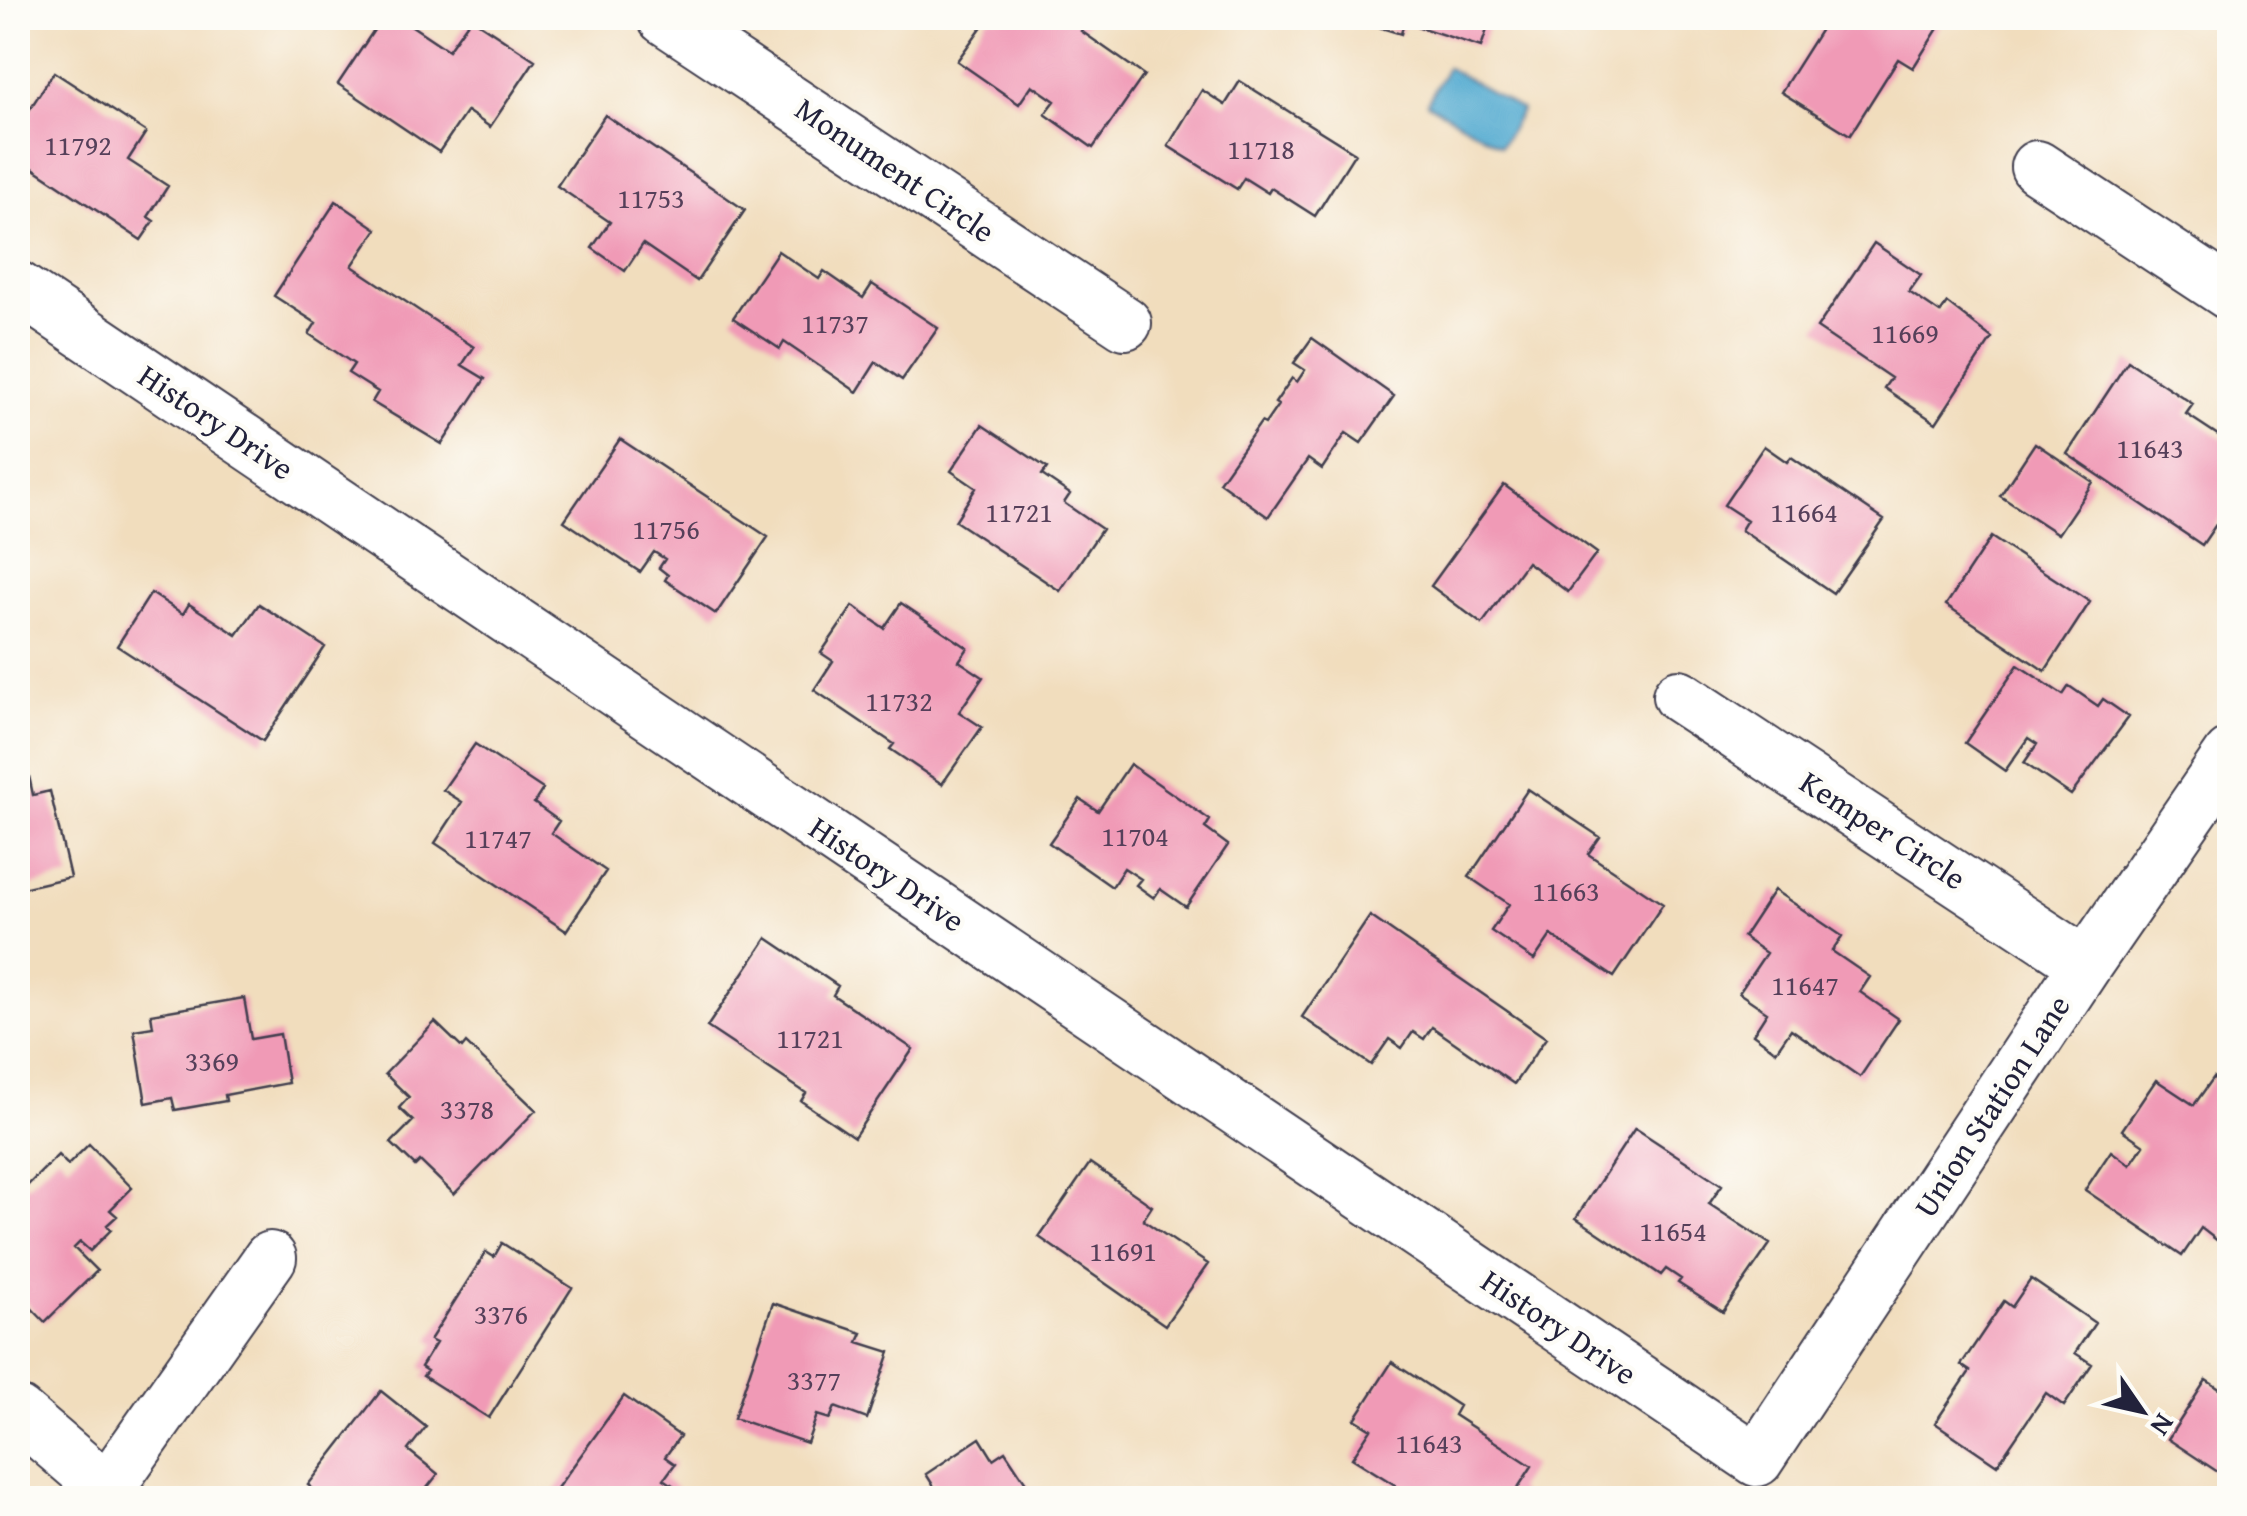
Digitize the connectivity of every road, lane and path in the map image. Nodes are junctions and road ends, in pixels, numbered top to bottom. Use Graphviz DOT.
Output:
graph roads {
  1 [pos="664,18"];
  2 [pos="2037,167"];
  3 [pos="18,288"];
  4 [pos="2230,294"];
  5 [pos="1125,323"];
  6 [pos="1680,696"];
  7 [pos="2230,754"];
  8 [pos="2086,964"];
  9 [pos="270,1258"];
  10 [pos="18,1413"];
  11 [pos="1758,1460"];
  12 [pos="112,1494"];
  1 -- 5 [label="street, Monument Circle"];
  2 -- 4 [label="street"];
  3 -- 11 [label="street, History Drive"];
  6 -- 8 [label="street, Kemper Circle"];
  7 -- 8 [label="street, Union Station Lane"];
  8 -- 11 [label="street, Union Station Lane"];
  9 -- 12 [label="street"];
  10 -- 12 [label="street"];
}
